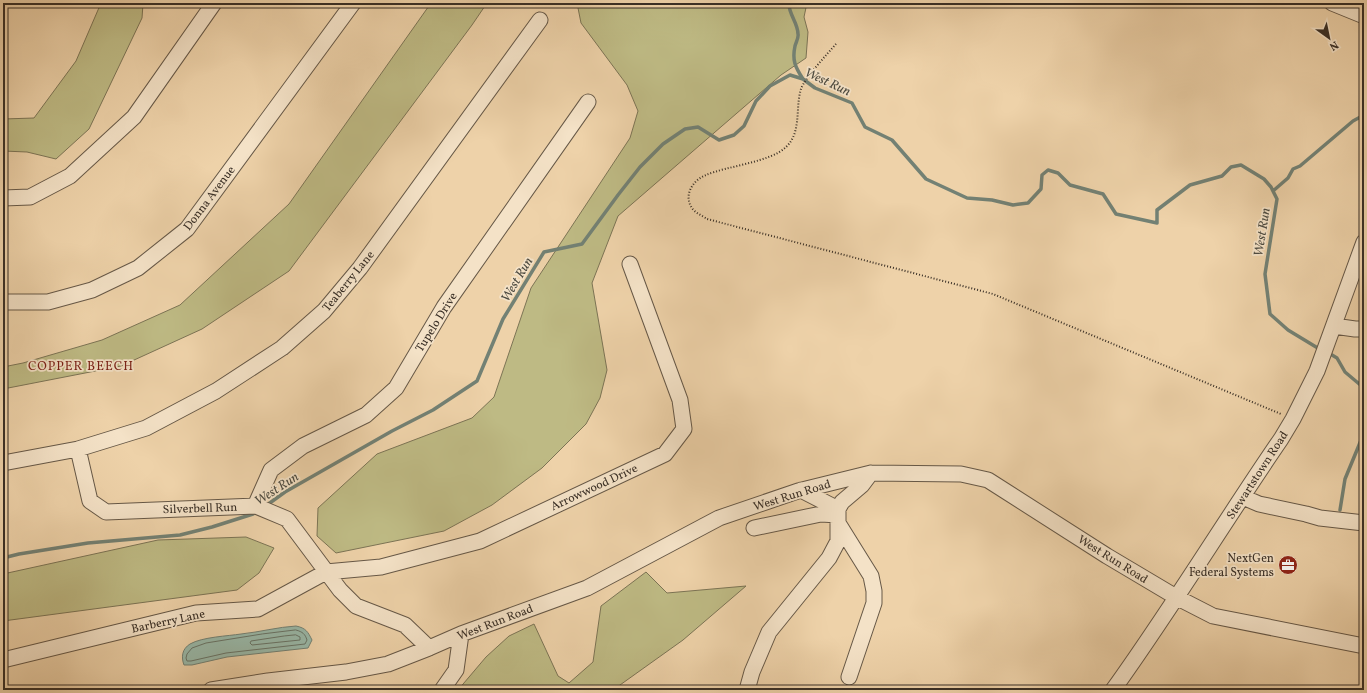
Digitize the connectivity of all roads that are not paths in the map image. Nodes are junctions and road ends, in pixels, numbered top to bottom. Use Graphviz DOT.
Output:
graph roads {
  1 [pos="214,3"];
  2 [pos="353,3"];
  3 [pos="1332,3"];
  4 [pos="1364,16"];
  5 [pos="540,20"];
  6 [pos="588,102"];
  7 [pos="3,198"];
  8 [pos="1364,242"];
  9 [pos="630,264"];
  10 [pos="3,302"];
  11 [pos="1364,329"];
  12 [pos="1332,330"];
  13 [pos="78,449"];
  14 [pos="3,463"];
  15 [pos="871,473"];
  16 [pos="801,490"];
  17 [pos="1243,497"];
  18 [pos="256,506"];
  19 [pos="838,516"];
  20 [pos="1364,523"];
  21 [pos="754,528"];
  22 [pos="326,572"];
  23 [pos="1176,597"];
  24 [pos="461,634"];
  25 [pos="1364,646"];
  26 [pos="429,648"];
  27 [pos="3,660"];
  28 [pos="850,677"];
  29 [pos="212,690"];
  30 [pos="442,690"];
  31 [pos="747,690"];
  32 [pos="1113,690"];
  1 -- 7 [label="street"];
  2 -- 10 [label="street, Donna Avenue"];
  3 -- 4 [label="street"];
  5 -- 13 [label="street, Teaberry Lane"];
  6 -- 18 [label="street, Tupelo Drive"];
  8 -- 12 [label="street, Stewartstown Road"];
  9 -- 22 [label="street, Arrowwood Drive"];
  11 -- 12 [label="street"];
  12 -- 17 [label="street, Stewartstown Road"];
  13 -- 14 [label="street, Teaberry Lane"];
  13 -- 18 [label="street, Silverbell Run"];
  15 -- 16 [label="street, West Run Road"];
  15 -- 19 [label="street"];
  15 -- 23 [label="street, West Run Road"];
  16 -- 19 [label="street"];
  16 -- 24 [label="street, West Run Road"];
  17 -- 20 [label="street"];
  17 -- 23 [label="street, Stewartstown Road"];
  18 -- 22 [label="street, Silverbell Run"];
  19 -- 21 [label="street"];
  19 -- 28 [label="street"];
  19 -- 31 [label="street"];
  22 -- 26 [label="street, Silverbell Run"];
  22 -- 27 [label="street, Barberry Lane"];
  23 -- 25 [label="street, West Run Road"];
  23 -- 32 [label="street, Stewartstown Road"];
  24 -- 26 [label="street, West Run Road"];
  24 -- 30 [label="street"];
  26 -- 29 [label="street, West Run Road"];
}
